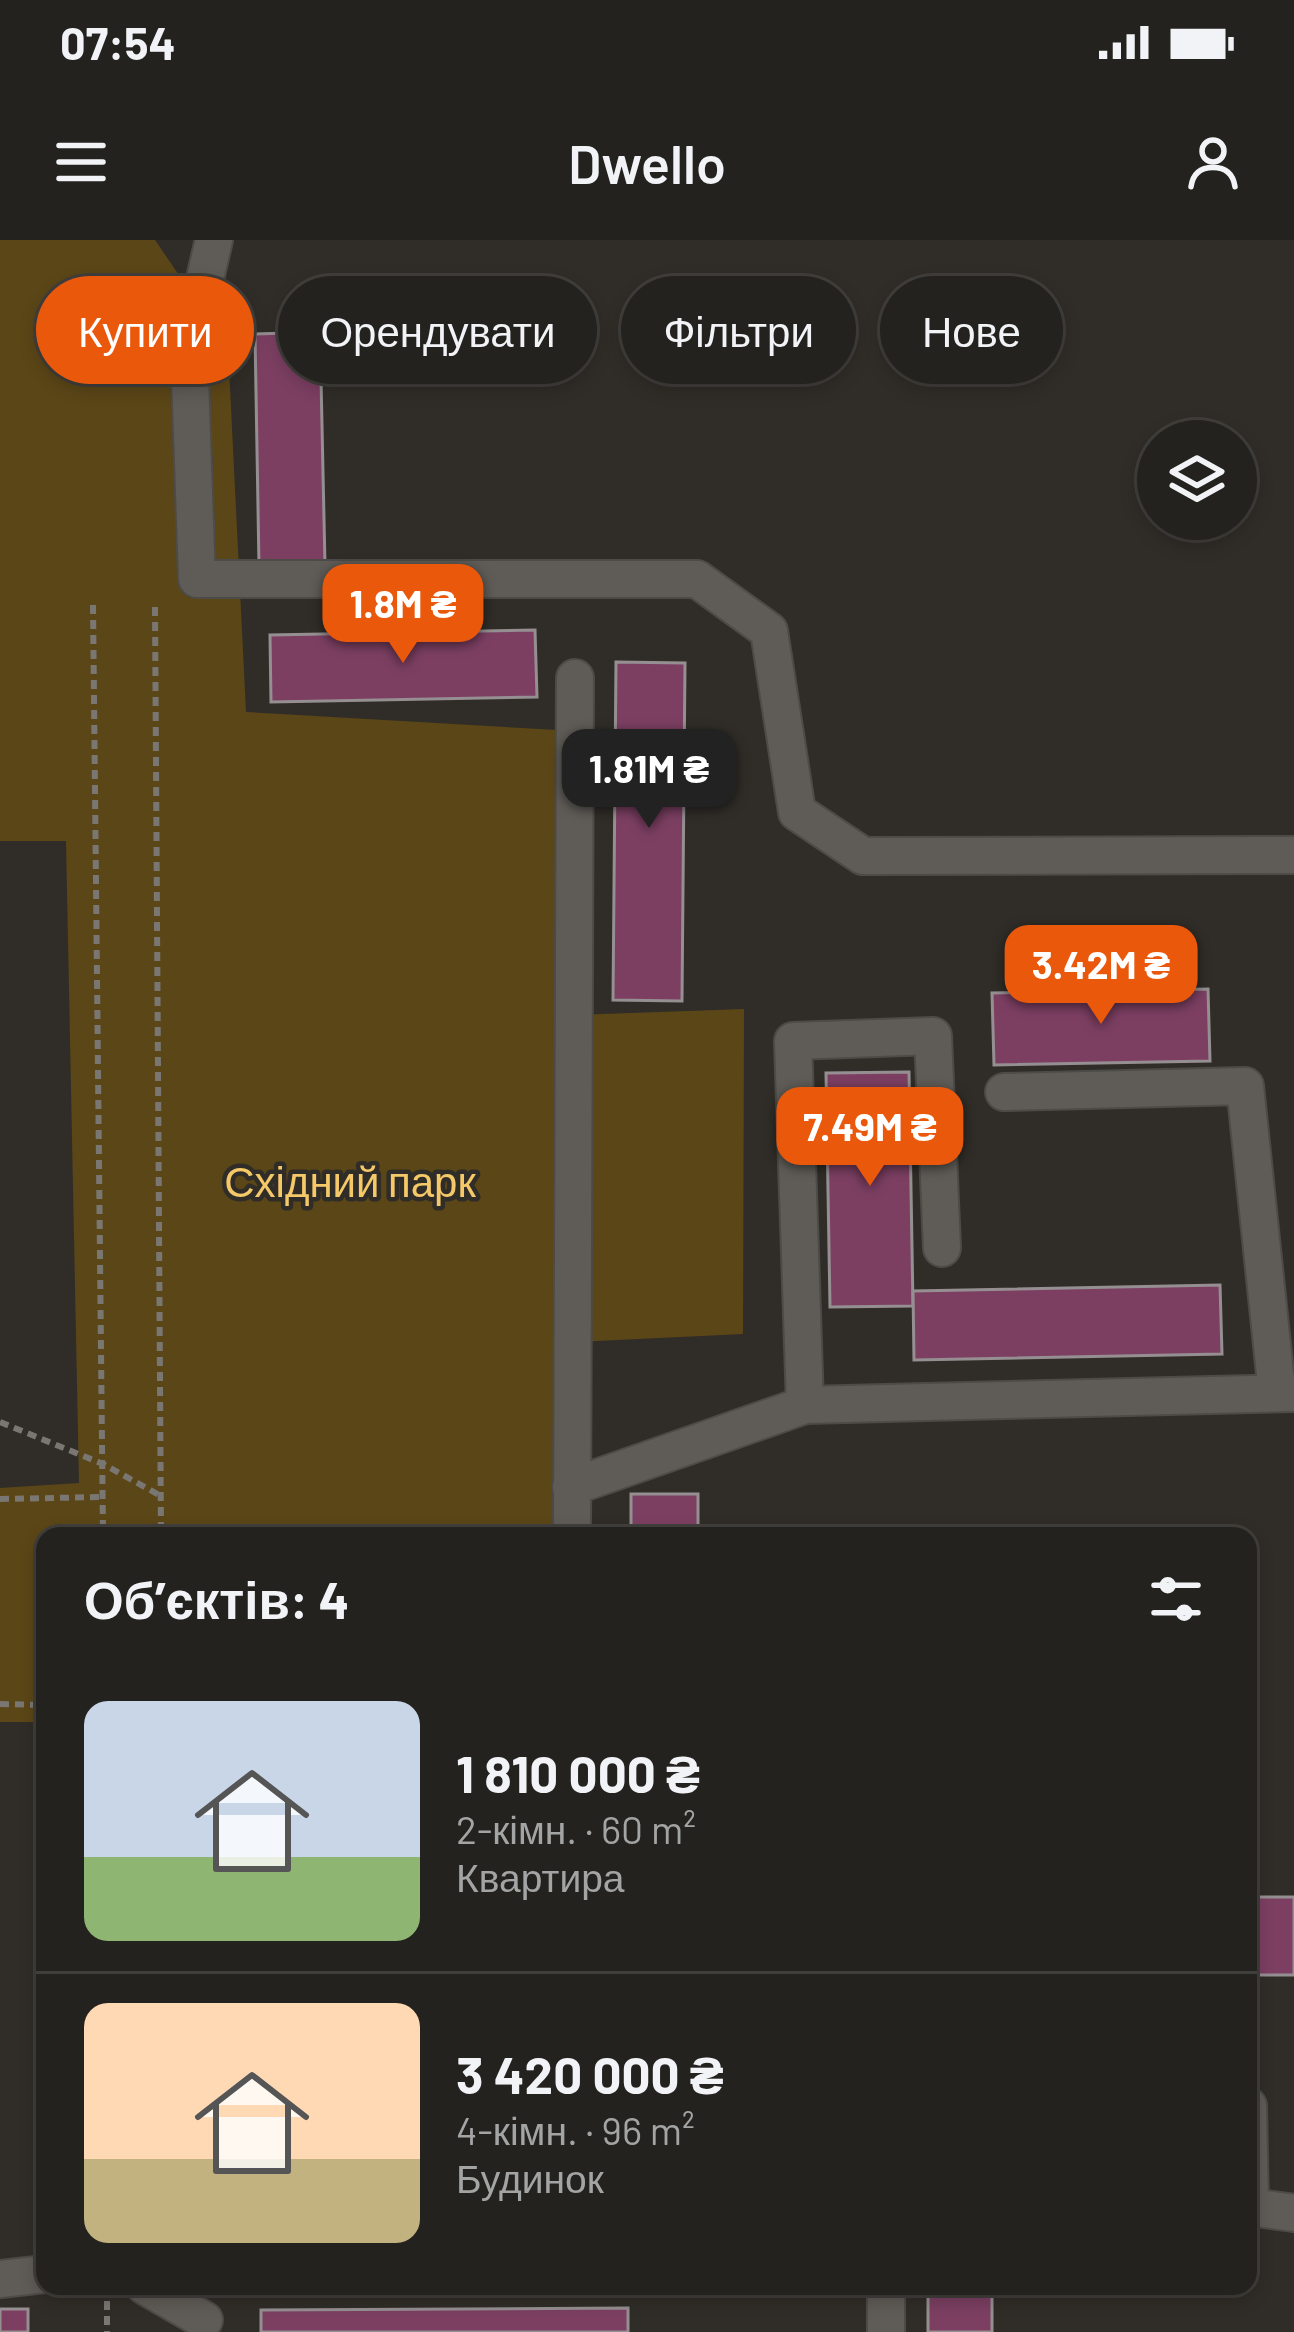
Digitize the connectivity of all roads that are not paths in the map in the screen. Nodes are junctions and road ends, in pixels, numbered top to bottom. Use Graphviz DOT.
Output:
graph roads {
  1 [pos="214,240"];
  2 [pos="575,678"];
  3 [pos="1294,855"];
  4 [pos="1004,1092"];
  5 [pos="942,1248"];
  6 [pos="1286,1393"];
  7 [pos="806,1406"];
  8 [pos="571,1487"];
  9 [pos="572,1527"];
  10 [pos="1257,2208"];
  11 [pos="1294,2212"];
  12 [pos="36,2275"];
  13 [pos="0,2279"];
  14 [pos="165,2295"];
  15 [pos="886,2295"];
  16 [pos="204,2312"];
  17 [pos="886,2332"];
  1 -- 3 [label="lane"];
  2 -- 8 [label="lane"];
  4 -- 6 [label="lane"];
  5 -- 7 [label="lane"];
  6 -- 7 [label="lane"];
  7 -- 8 [label="lane"];
  8 -- 9 [label="lane"];
  10 -- 11 [label="lane"];
  12 -- 13 [label="lane"];
  14 -- 16 [label="lane"];
  15 -- 17 [label="lane"];
}
